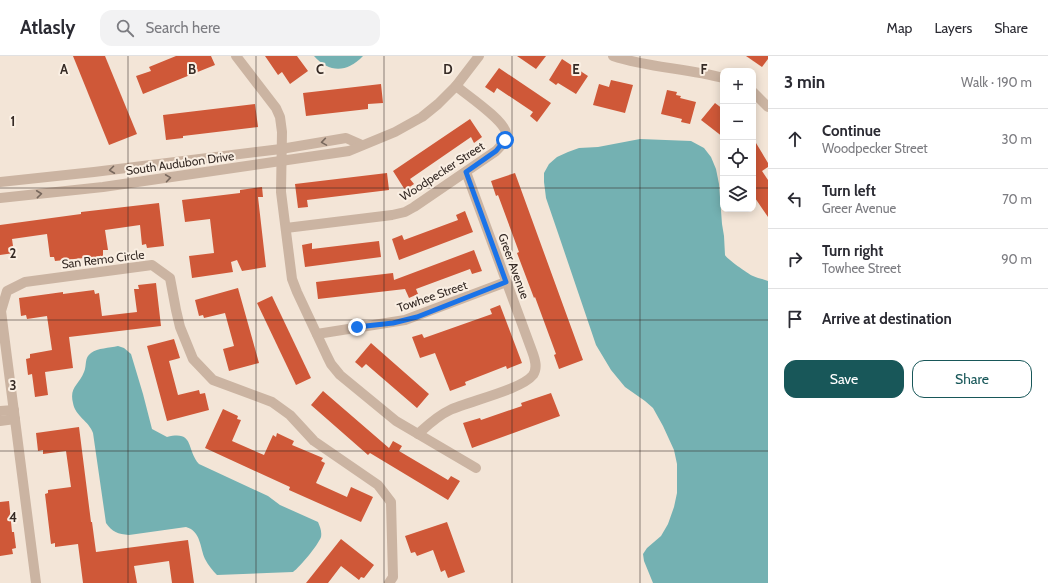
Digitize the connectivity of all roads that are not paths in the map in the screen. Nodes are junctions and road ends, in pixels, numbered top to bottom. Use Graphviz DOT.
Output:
graph roads {
  1 [pos="236,56"];
  2 [pos="479,56"];
  3 [pos="618,57"];
  4 [pos="720,77"];
  5 [pos="456,86"];
  6 [pos="756,95"];
  7 [pos="768,107"];
  8 [pos="362,145"];
  9 [pos="281,149"];
  10 [pos="281,162"];
  11 [pos="466,172"];
  12 [pos="0,182"];
  13 [pos="0,198"];
  14 [pos="286,228"];
  15 [pos="506,282"];
  16 [pos="317,334"];
  17 [pos="0,411"];
  18 [pos="15,414"];
  19 [pos="0,421"];
  20 [pos="418,434"];
  21 [pos="476,468"];
  22 [pos="36,583"];
  23 [pos="389,583"];
  1 -- 9 [label="street"];
  2 -- 5 [label="street, South Audubon Drive"];
  3 -- 4 [label="street"];
  5 -- 8 [label="street, South Audubon Drive"];
  5 -- 11 [label="street, Woodpecker Street"];
  6 -- 7 [label="street"];
  8 -- 9 [label="street, South Audubon Drive, one-way"];
  8 -- 10 [label="street, South Audubon Drive"];
  9 -- 10 [label="street"];
  9 -- 12 [label="street, South Audubon Drive, one-way"];
  13 -- 10 [label="street, South Audubon Drive, one-way"];
  10 -- 14 [label="street"];
  11 -- 14 [label="street, Woodpecker Street"];
  11 -- 15 [label="street, Greer Avenue"];
  14 -- 16 [label="street"];
  15 -- 16 [label="street, Towhee Street"];
  15 -- 20 [label="street, Greer Avenue"];
  16 -- 20 [label="street"];
  17 -- 18 [label="street"];
  18 -- 19 [label="street"];
  18 -- 22 [label="street, San Remo Circle"];
  18 -- 23 [label="street, San Remo Circle"];
  20 -- 21 [label="street"];
}
